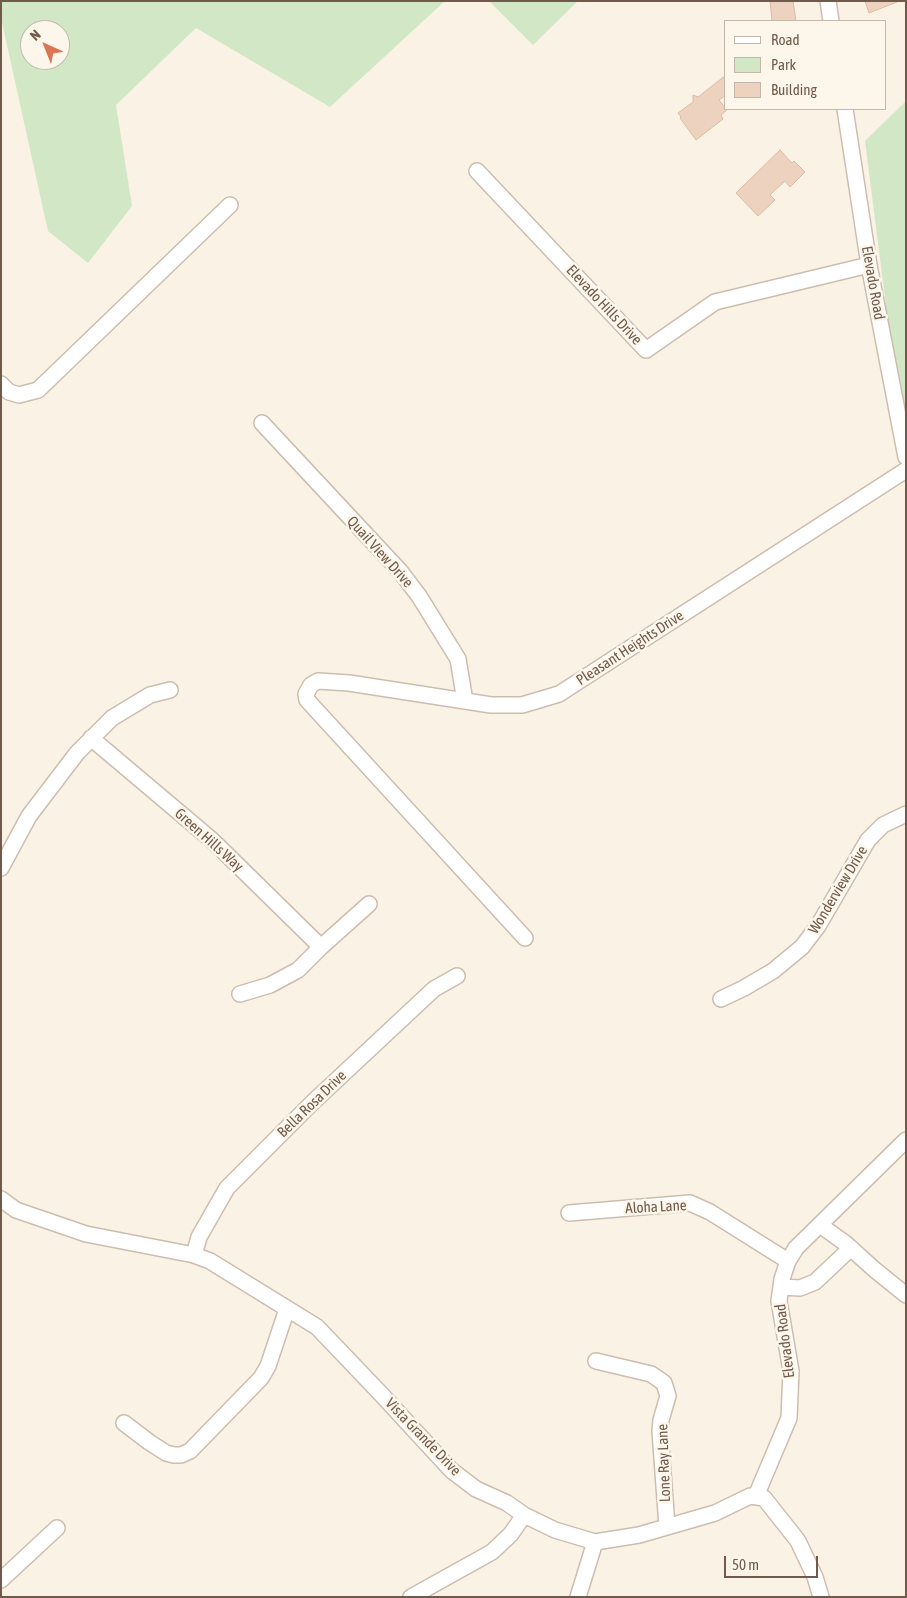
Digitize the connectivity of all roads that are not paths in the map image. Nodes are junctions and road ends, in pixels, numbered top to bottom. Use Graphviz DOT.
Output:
graph roads {
  1 [pos="828,1"];
  2 [pos="831,20"];
  3 [pos="844,110"];
  4 [pos="477,171"];
  5 [pos="230,204"];
  6 [pos="869,265"];
  7 [pos="1,384"];
  8 [pos="262,423"];
  9 [pos="906,457"];
  10 [pos="906,470"];
  11 [pos="170,690"];
  12 [pos="465,701"];
  13 [pos="92,738"];
  14 [pos="906,814"];
  15 [pos="1,868"];
  16 [pos="369,904"];
  17 [pos="525,938"];
  18 [pos="321,947"];
  19 [pos="456,976"];
  20 [pos="240,994"];
  21 [pos="721,999"];
  22 [pos="906,1140"];
  23 [pos="1,1199"];
  24 [pos="569,1213"];
  25 [pos="820,1224"];
  26 [pos="851,1248"];
  27 [pos="194,1255"];
  28 [pos="788,1261"];
  29 [pos="780,1287"];
  30 [pos="906,1295"];
  31 [pos="287,1309"];
  32 [pos="596,1361"];
  33 [pos="124,1423"];
  34 [pos="756,1496"];
  35 [pos="524,1515"];
  36 [pos="667,1527"];
  37 [pos="57,1528"];
  38 [pos="595,1542"];
  39 [pos="1,1580"];
  40 [pos="411,1597"];
  41 [pos="578,1597"];
  42 [pos="821,1597"];
  1 -- 2 [label="street"];
  3 -- 6 [label="street, Elevado Road"];
  4 -- 6 [label="street, Elevado Hills Drive"];
  5 -- 7 [label="street"];
  6 -- 9 [label="street, Elevado Road"];
  8 -- 12 [label="street, Quail View Drive"];
  10 -- 12 [label="street, Pleasant Heights Drive"];
  11 -- 13 [label="street"];
  12 -- 17 [label="street, Pleasant Heights Drive"];
  13 -- 15 [label="street"];
  13 -- 18 [label="street, Green Hills Way"];
  14 -- 21 [label="street, Wonderview Drive"];
  16 -- 18 [label="street"];
  18 -- 20 [label="street"];
  19 -- 27 [label="street, Bella Rosa Drive"];
  22 -- 25 [label="street, Elevado Road"];
  23 -- 27 [label="street, Vista Grande Drive"];
  24 -- 28 [label="street, Aloha Lane"];
  25 -- 26 [label="street"];
  25 -- 28 [label="street, Elevado Road"];
  26 -- 29 [label="street"];
  26 -- 30 [label="street"];
  27 -- 31 [label="street, Vista Grande Drive"];
  28 -- 29 [label="street, Elevado Road"];
  29 -- 34 [label="street, Elevado Road"];
  31 -- 33 [label="street"];
  31 -- 35 [label="street, Vista Grande Drive"];
  32 -- 36 [label="street, Lone Ray Lane"];
  34 -- 36 [label="street, Vista Grande Drive"];
  34 -- 42 [label="street"];
  35 -- 38 [label="street, Vista Grande Drive"];
  35 -- 40 [label="street"];
  36 -- 38 [label="street, Vista Grande Drive"];
  37 -- 39 [label="street"];
  38 -- 41 [label="street"];
}
